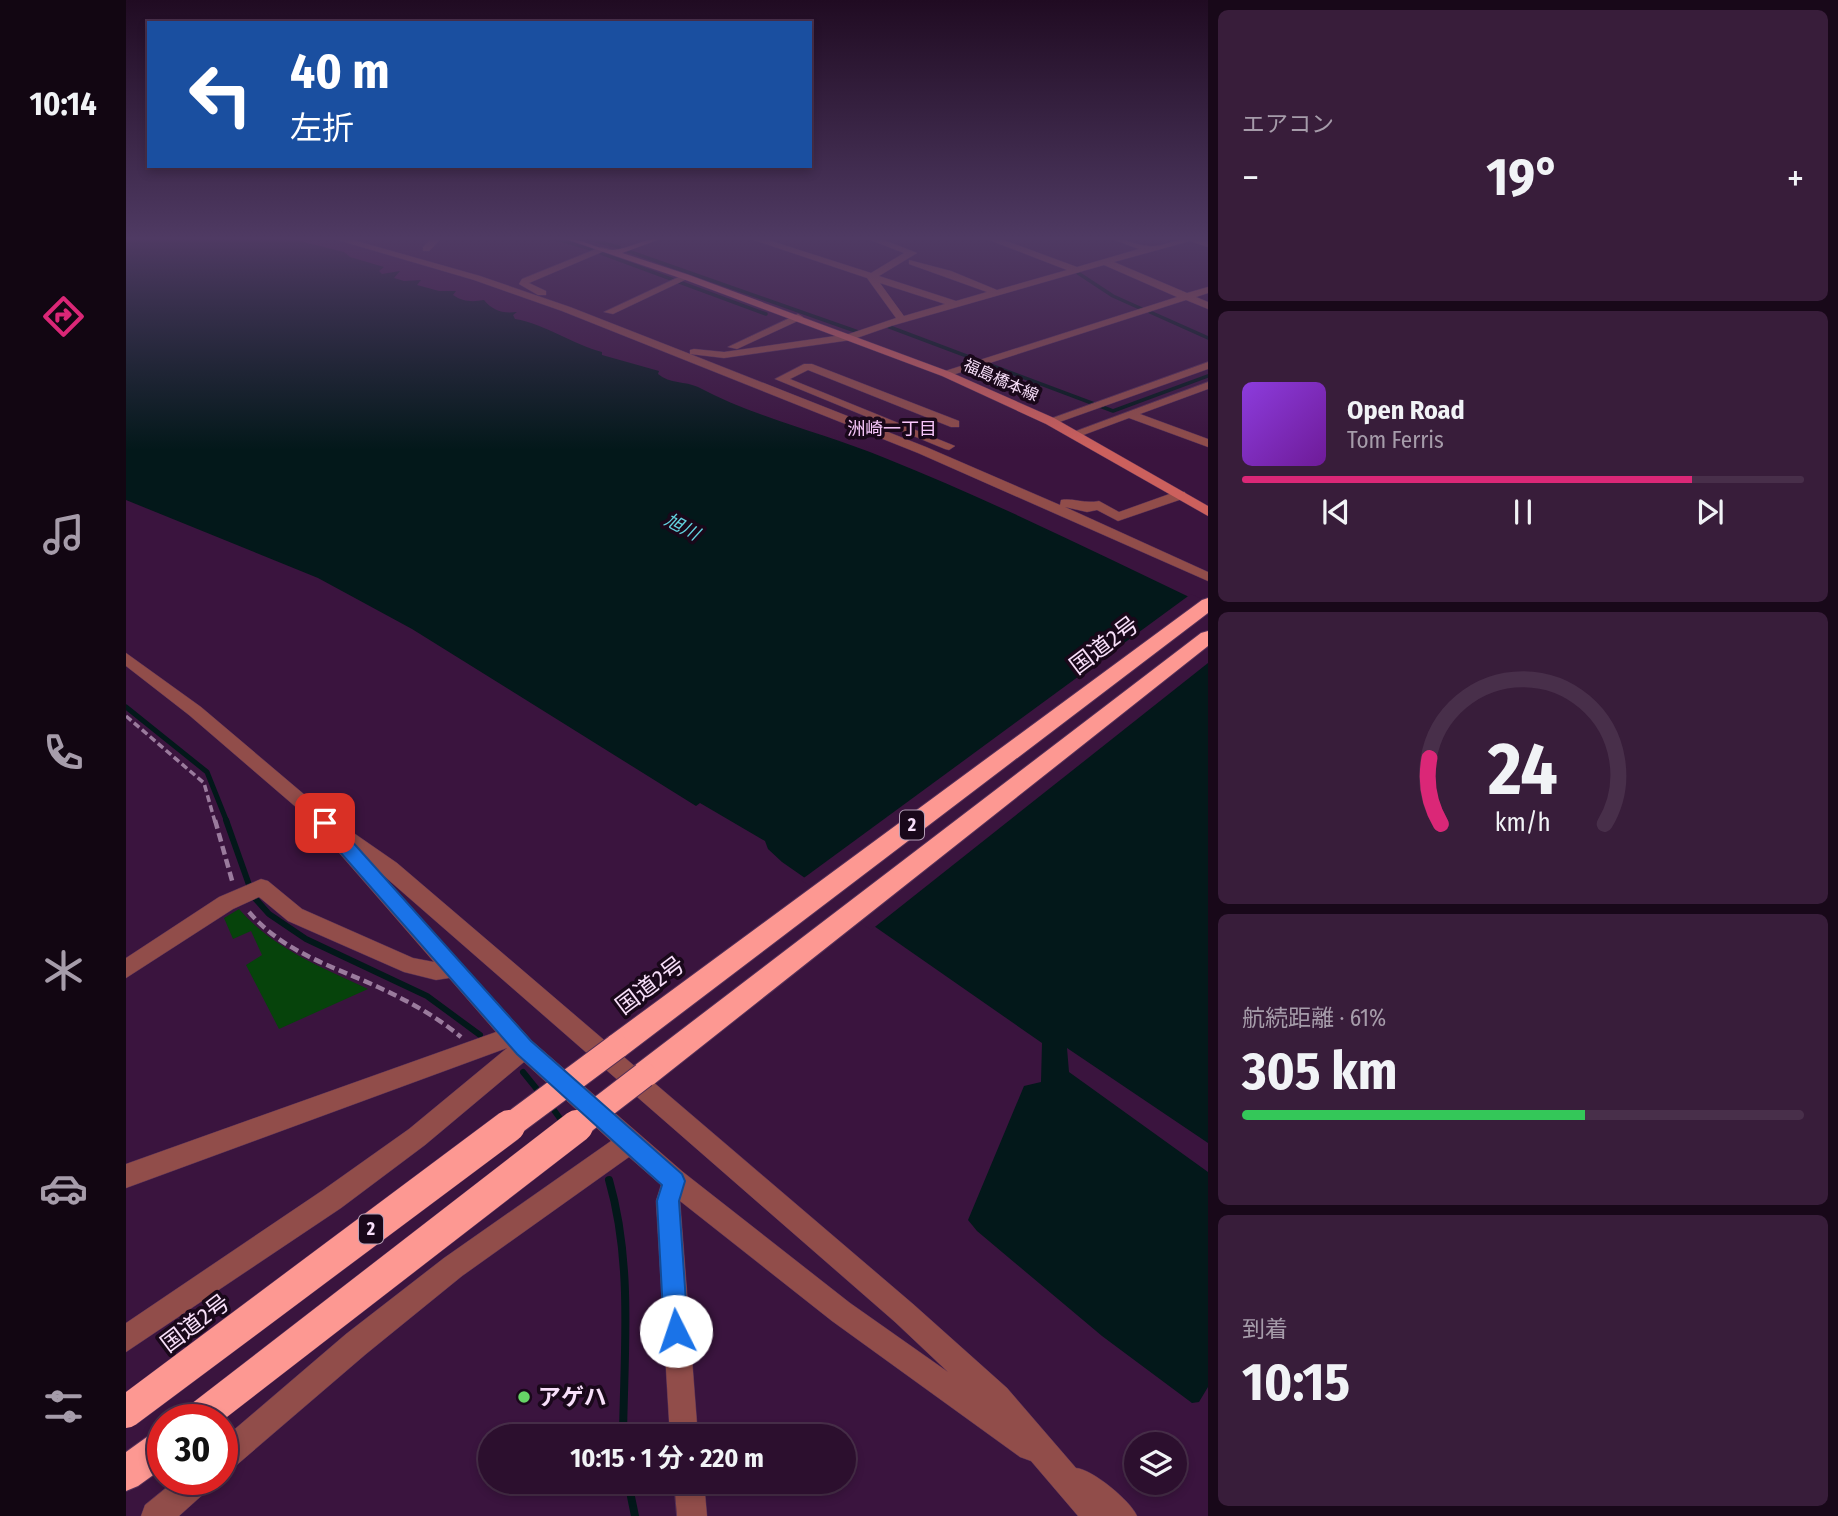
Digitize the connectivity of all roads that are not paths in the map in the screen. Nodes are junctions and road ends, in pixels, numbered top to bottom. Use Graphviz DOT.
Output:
graph roads {
  1 [pos="566,309"];
  2 [pos="616,309"];
  3 [pos="772,309"];
  4 [pos="895,309"];
  5 [pos="945,309"];
  6 [pos="1150,309"];
  7 [pos="609,312"];
  8 [pos="797,317"];
  9 [pos="904,321"];
  10 [pos="857,334"];
  11 [pos="663,347"];
  12 [pos="730,349"];
  13 [pos="1208,365"];
  14 [pos="946,374"];
  15 [pos="1208,385"];
  16 [pos="891,398"];
  17 [pos="868,414"];
  18 [pos="1127,415"];
  19 [pos="1050,421"];
  20 [pos="955,424"];
  21 [pos="1074,434"];
  22 [pos="1208,443"];
  23 [pos="949,446"];
  24 [pos="922,450"];
  25 [pos="1180,495"];
  26 [pos="1037,499"];
  27 [pos="1208,512"];
  28 [pos="1208,577"];
  29 [pos="1208,604"];
  30 [pos="1208,637"];
  31 [pos="126,658"];
  32 [pos="325,823"];
  33 [pos="126,969"];
  34 [pos="452,969"];
  35 [pos="519,1042"];
  36 [pos="630,1142"];
  37 [pos="126,1176"];
  38 [pos="674,1181"];
  39 [pos="126,1339"];
  40 [pos="217,1404"];
  41 [pos="126,1412"];
  42 [pos="683,1424"];
  43 [pos="238,1445"];
  44 [pos="147,1458"];
  45 [pos="1054,1464"];
  46 [pos="126,1474"];
  47 [pos="689,1494"];
  48 [pos="181,1495"];
  49 [pos="156,1516"];
  50 [pos="692,1516"];
  51 [pos="1097,1516"];
  52 [pos="1122,1516"];
  1 -- 11 [label="street"];
  2 -- 7 [label="street"];
  3 -- 8 [label="main road, 福島橋本線"];
  4 -- 9 [label="street"];
  5 -- 9 [label="street"];
  6 -- 14 [label="street"];
  8 -- 10 [label="main road, 福島橋本線"];
  8 -- 12 [label="street"];
  9 -- 10 [label="street"];
  10 -- 11 [label="street"];
  10 -- 14 [label="main road, 福島橋本線"];
  11 -- 24 [label="street"];
  13 -- 19 [label="street"];
  14 -- 19 [label="main road, 福島橋本線"];
  15 -- 18 [label="street"];
  16 -- 17 [label="street"];
  16 -- 17 [label="street"];
  16 -- 20 [label="street"];
  17 -- 23 [label="street"];
  17 -- 24 [label="street"];
  18 -- 21 [label="street"];
  18 -- 22 [label="street"];
  19 -- 21 [label="main road, 福島橋本線"];
  21 -- 25 [label="main road, 福島橋本線"];
  24 -- 26 [label="street"];
  25 -- 26 [label="street"];
  25 -- 27 [label="main road, 福島橋本線"];
  26 -- 28 [label="street"];
  29 -- 41 [label="highway, 国道2号 / 2, bridge"];
  30 -- 40 [label="highway, 2, bridge"];
  31 -- 32 [label="street"];
  32 -- 34 [label="street"];
  32 -- 45 [label="street"];
  33 -- 34 [label="street"];
  34 -- 35 [label="street"];
  35 -- 36 [label="street"];
  35 -- 37 [label="street"];
  35 -- 39 [label="street"];
  36 -- 38 [label="street"];
  36 -- 43 [label="street"];
  38 -- 42 [label="street"];
  38 -- 45 [label="street"];
  44 -- 46 [label="highway"];
  45 -- 51 [label="street"];
  45 -- 52 [label="street"];
  47 -- 50 [label="street"];
  48 -- 49 [label="street"];
}
